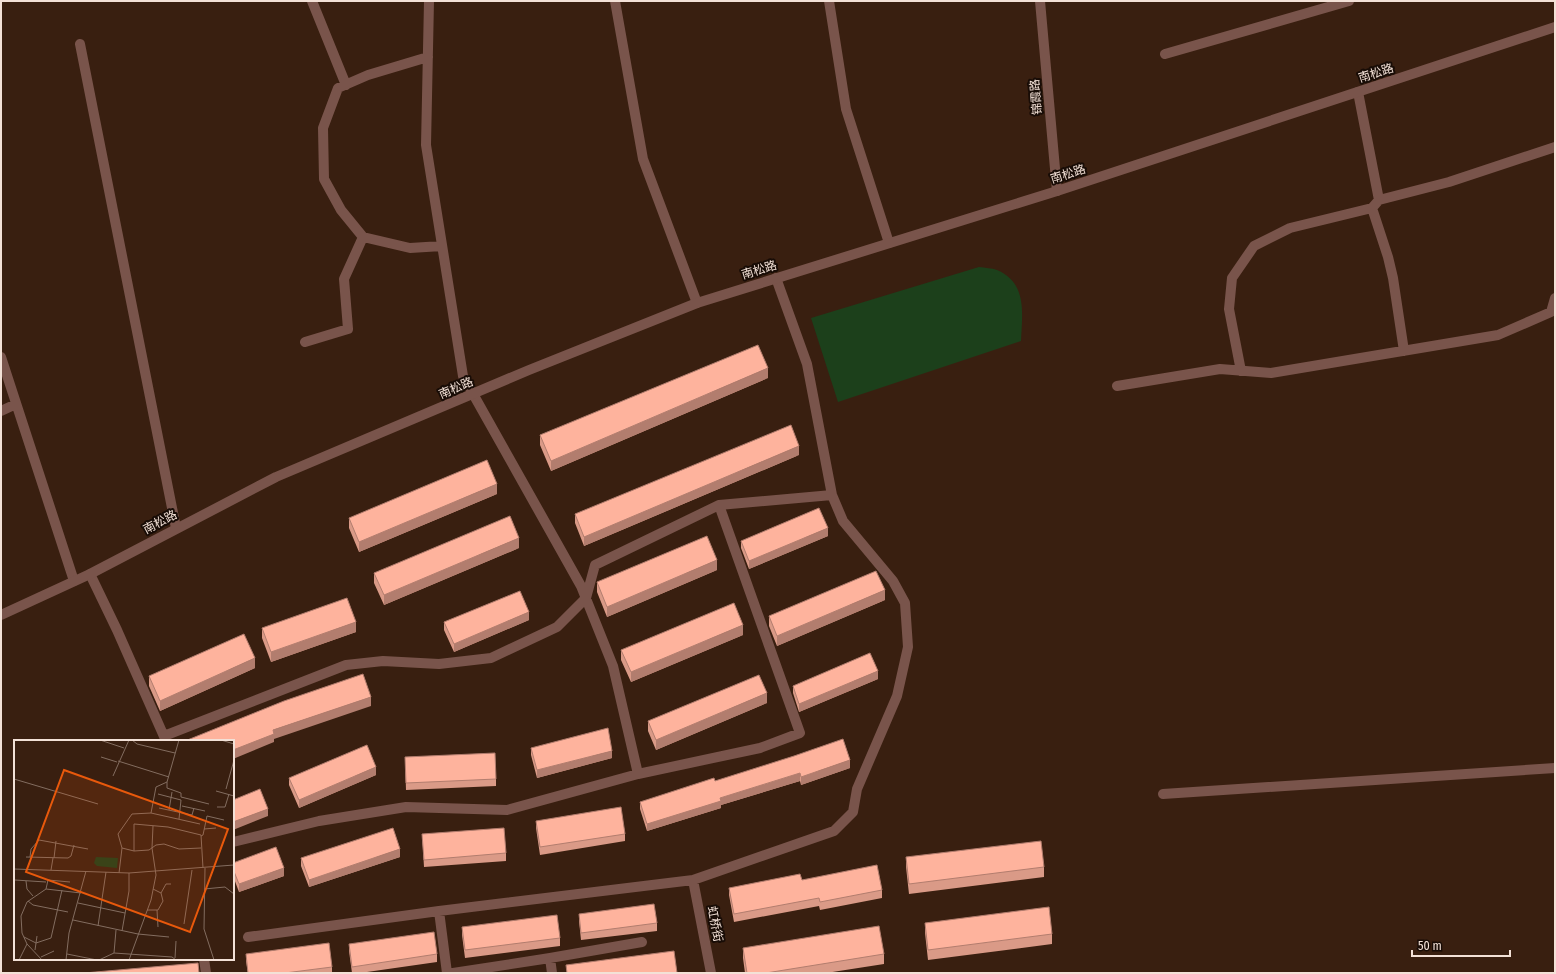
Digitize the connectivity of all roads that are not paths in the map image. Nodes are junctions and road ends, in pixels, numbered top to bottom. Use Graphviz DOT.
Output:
graph roads {
  1 [pos="312,1"];
  2 [pos="429,1"];
  3 [pos="615,1"];
  4 [pos="829,1"];
  5 [pos="1040,1"];
  6 [pos="1350,1"];
  7 [pos="1555,27"];
  8 [pos="80,44"];
  9 [pos="1165,54"];
  10 [pos="428,56"];
  11 [pos="346,85"];
  12 [pos="1358,92"];
  13 [pos="1555,147"];
  14 [pos="1057,191"];
  15 [pos="1375,204"];
  16 [pos="363,237"];
  17 [pos="889,243"];
  18 [pos="442,246"];
  19 [pos="776,278"];
  20 [pos="1555,298"];
  21 [pos="697,303"];
  22 [pos="305,342"];
  23 [pos="1404,351"];
  24 [pos="1,357"];
  25 [pos="1241,371"];
  26 [pos="1117,386"];
  27 [pos="472,395"];
  28 [pos="16,404"];
  29 [pos="1,411"];
  30 [pos="832,495"];
  31 [pos="719,505"];
  32 [pos="176,528"];
  33 [pos="90,574"];
  34 [pos="74,581"];
  35 [pos="586,598"];
  36 [pos="1,615"];
  37 [pos="165,738"];
  38 [pos="1555,768"];
  39 [pos="638,774"];
  40 [pos="1163,794"];
  41 [pos="234,842"];
  42 [pos="693,880"];
  43 [pos="439,911"];
  44 [pos="248,936"];
  45 [pos="642,942"];
  46 [pos="550,958"];
  47 [pos="204,960"];
  48 [pos="206,973"];
  49 [pos="447,973"];
  50 [pos="453,973"];
  51 [pos="552,973"];
  52 [pos="711,973"];
  1 -- 11 [label="street"];
  2 -- 10 [label="street"];
  3 -- 21 [label="street"];
  4 -- 17 [label="street"];
  5 -- 14 [label="street, 锦霞路"];
  6 -- 9 [label="street"];
  7 -- 12 [label="street, 南松路"];
  8 -- 32 [label="street"];
  10 -- 11 [label="street"];
  10 -- 18 [label="street"];
  11 -- 16 [label="street"];
  12 -- 14 [label="street, 南松路"];
  12 -- 15 [label="street"];
  13 -- 15 [label="street"];
  14 -- 17 [label="street, 南松路"];
  15 -- 23 [label="street"];
  15 -- 25 [label="street"];
  16 -- 18 [label="street"];
  16 -- 22 [label="street"];
  17 -- 19 [label="street, 南松路"];
  18 -- 27 [label="street"];
  19 -- 21 [label="street, 南松路"];
  19 -- 30 [label="street"];
  20 -- 23 [label="street"];
  21 -- 27 [label="street, 南松路"];
  23 -- 25 [label="street"];
  24 -- 28 [label="street"];
  25 -- 26 [label="street"];
  27 -- 32 [label="street, 南松路"];
  27 -- 35 [label="street"];
  28 -- 29 [label="street"];
  28 -- 34 [label="street"];
  30 -- 31 [label="street"];
  30 -- 42 [label="street"];
  31 -- 35 [label="street"];
  31 -- 39 [label="street"];
  32 -- 33 [label="street, 南松路"];
  33 -- 34 [label="street, 南松路"];
  33 -- 37 [label="street"];
  34 -- 36 [label="street, 南松路"];
  35 -- 37 [label="street"];
  35 -- 39 [label="street"];
  38 -- 40 [label="street"];
  39 -- 41 [label="street"];
  42 -- 43 [label="street"];
  42 -- 52 [label="street, 虹桥街"];
  43 -- 44 [label="street"];
  43 -- 49 [label="street"];
  45 -- 46 [label="street"];
  46 -- 50 [label="street"];
  46 -- 51 [label="street"];
  47 -- 48 [label="street"];
}
